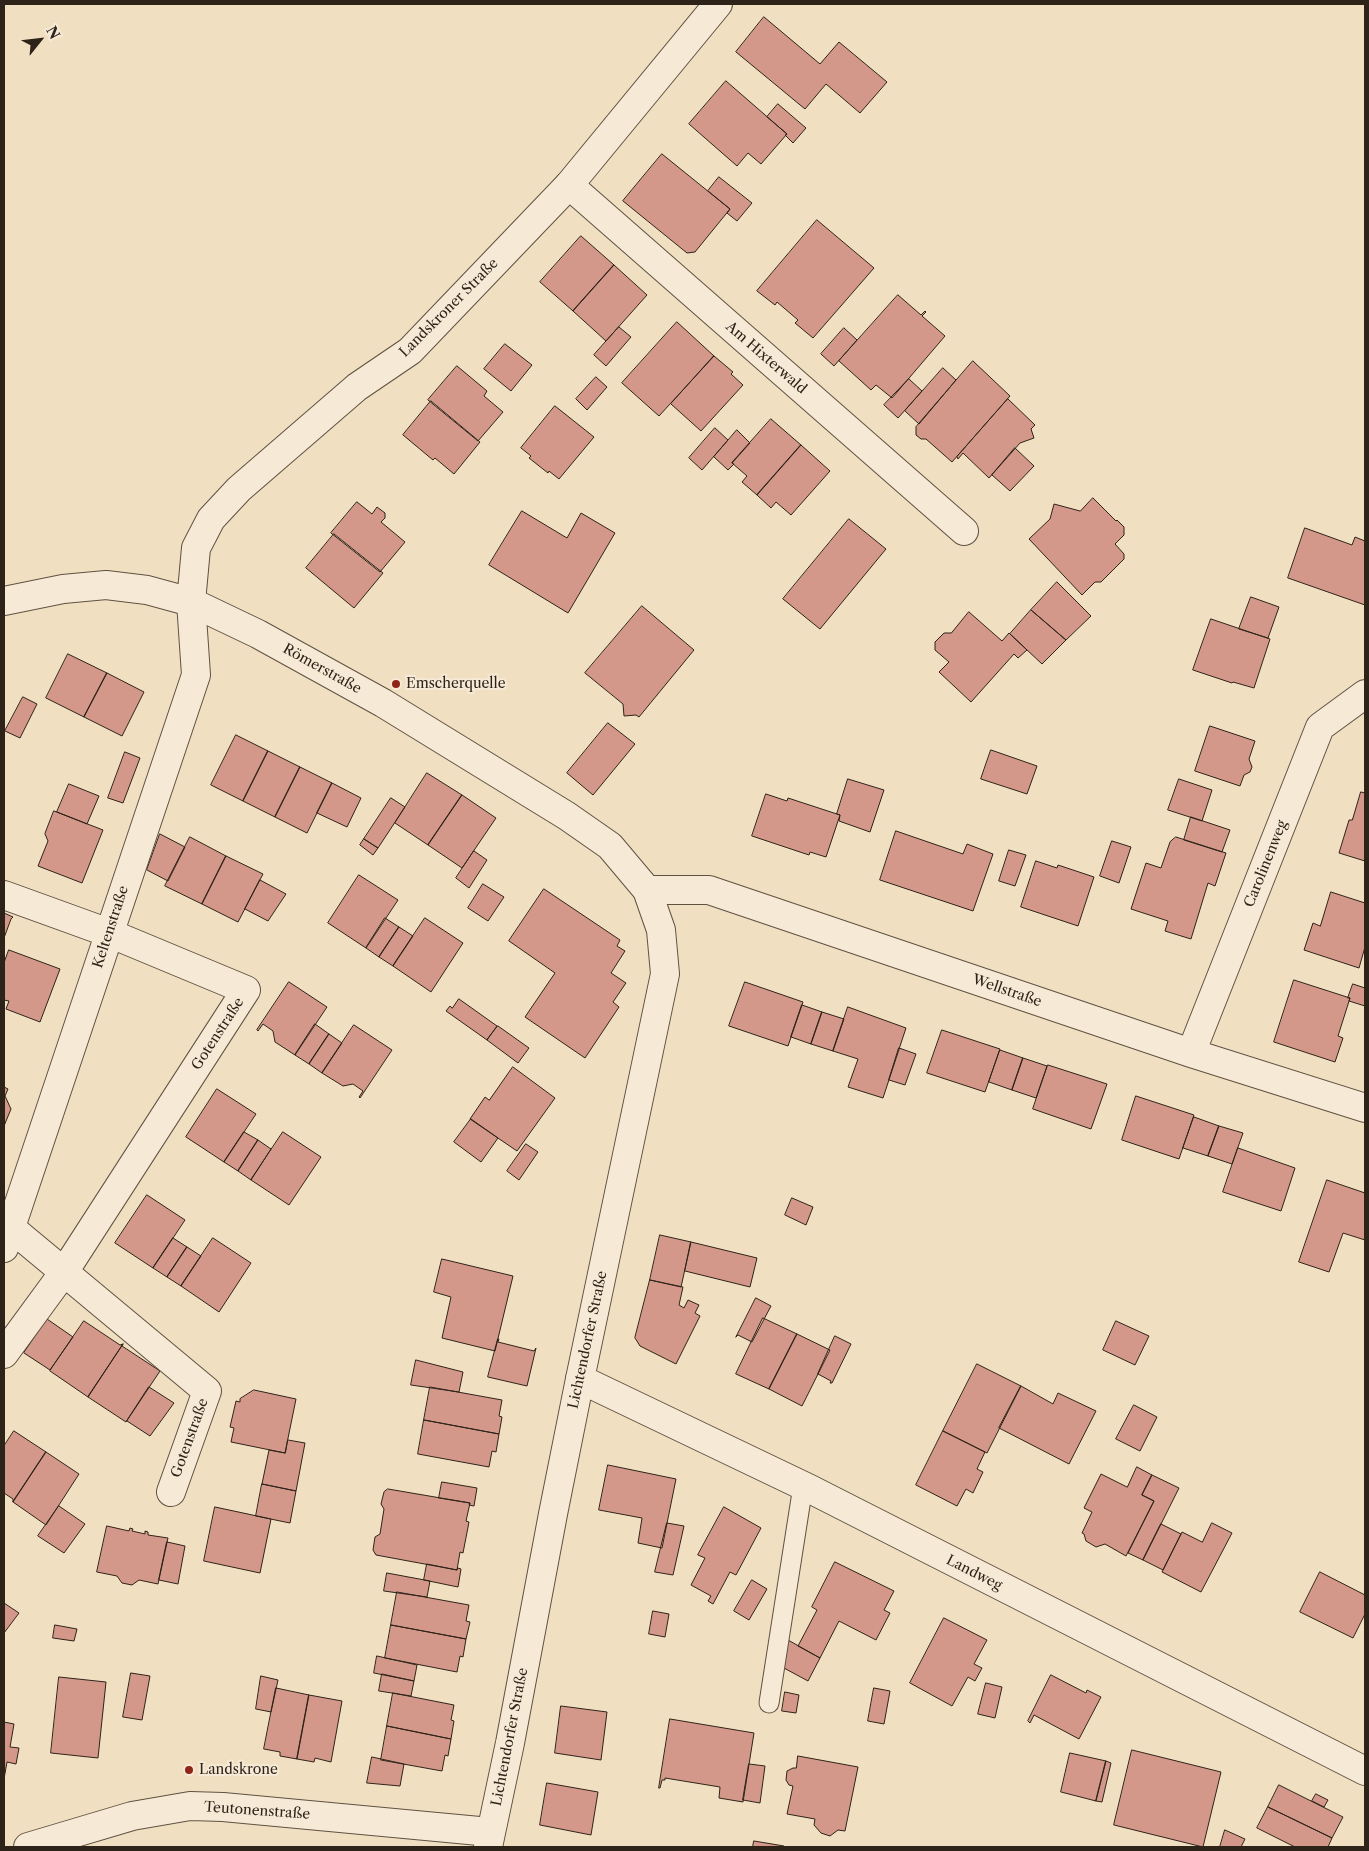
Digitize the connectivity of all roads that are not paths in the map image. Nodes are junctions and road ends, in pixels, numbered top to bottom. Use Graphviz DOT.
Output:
graph roads {
  1 [pos="718,4"];
  2 [pos="569,185"];
  3 [pos="964,531"];
  4 [pos="4,601"];
  5 [pos="191,602"];
  6 [pos="1365,694"];
  7 [pos="610,846"];
  8 [pos="647,890"];
  9 [pos="4,895"];
  10 [pos="108,934"];
  11 [pos="1191,1053"];
  12 [pos="1365,1108"];
  13 [pos="7,1238"];
  14 [pos="64,1272"];
  15 [pos="4,1354"];
  16 [pos="580,1379"];
  17 [pos="803,1486"];
  18 [pos="171,1492"];
  19 [pos="769,1703"];
  20 [pos="1365,1771"];
  21 [pos="489,1840"];
  22 [pos="28,1847"];
  1 -- 2 [label="street, Landskroner Straße"];
  2 -- 3 [label="street, Am Hixterwald"];
  2 -- 5 [label="street, Landskroner Straße"];
  4 -- 5 [label="street, Römerstraße"];
  5 -- 7 [label="street, Römerstraße"];
  5 -- 10 [label="street, Keltenstraße"];
  6 -- 11 [label="street, Carolinenweg"];
  7 -- 8 [label="street, Lichtendorfer Straße"];
  8 -- 11 [label="street, Wellstraße"];
  8 -- 16 [label="street, Lichtendorfer Straße"];
  9 -- 10 [label="street, Gotenstraße"];
  10 -- 13 [label="street, Keltenstraße"];
  10 -- 14 [label="street, Gotenstraße"];
  11 -- 12 [label="street, Wellstraße"];
  13 -- 14 [label="street, Gotenstraße"];
  14 -- 15 [label="street, Gotenstraße"];
  14 -- 18 [label="street, Gotenstraße"];
  16 -- 17 [label="street, Landweg"];
  16 -- 21 [label="street, Lichtendorfer Straße"];
  17 -- 19 [label="lane"];
  17 -- 20 [label="street, Landweg"];
  21 -- 22 [label="street, Teutonenstraße"];
}
